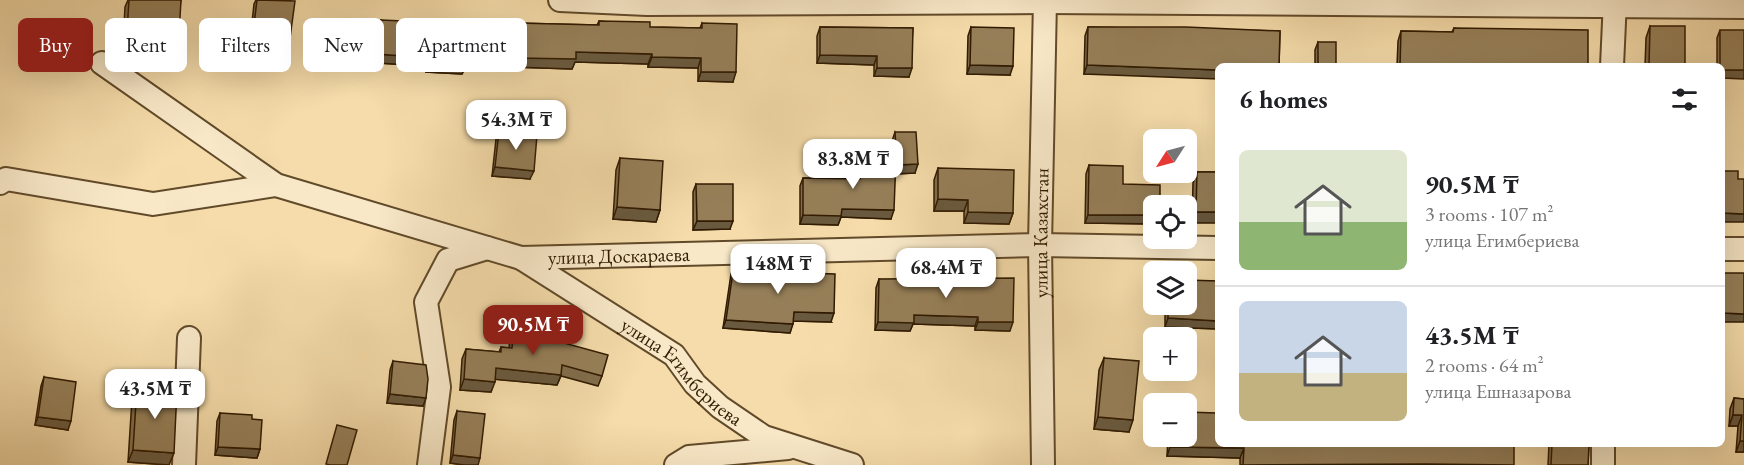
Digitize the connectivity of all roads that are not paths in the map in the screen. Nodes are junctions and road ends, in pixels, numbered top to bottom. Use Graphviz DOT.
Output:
graph roads {
  1 [pos="560,0"];
  2 [pos="1045,1"];
  3 [pos="1615,3"];
  4 [pos="1744,7"];
  5 [pos="102,63"];
  6 [pos="1612,63"];
  7 [pos="0,183"];
  8 [pos="276,185"];
  9 [pos="1040,245"];
  10 [pos="487,248"];
  11 [pos="1215,248"];
  12 [pos="1725,249"];
  13 [pos="1744,249"];
  14 [pos="521,258"];
  15 [pos="189,338"];
  16 [pos="798,447"];
  17 [pos="1603,447"];
  18 [pos="742,454"];
  19 [pos="184,465"];
  20 [pos="429,465"];
  21 [pos="676,465"];
  22 [pos="778,465"];
  23 [pos="852,465"];
  24 [pos="1043,465"];
  25 [pos="1603,465"];
  1 -- 2 [label="street"];
  2 -- 3 [label="street"];
  2 -- 9 [label="street, улица Казахстан"];
  3 -- 4 [label="street"];
  3 -- 6 [label="street"];
  5 -- 8 [label="street, улица Доскараева"];
  7 -- 8 [label="street"];
  8 -- 10 [label="street, улица Доскараева"];
  9 -- 11 [label="street, улица Доскараева"];
  9 -- 14 [label="street, улица Доскараева"];
  9 -- 24 [label="street, улица Казахстан"];
  10 -- 14 [label="street, улица Доскараева"];
  10 -- 20 [label="street"];
  12 -- 13 [label="street"];
  14 -- 16 [label="street, улица Егимбериева"];
  15 -- 19 [label="street"];
  16 -- 18 [label="street"];
  16 -- 23 [label="street, улица Егимбериева"];
  17 -- 25 [label="street"];
  18 -- 21 [label="street"];
  18 -- 22 [label="street"];
}
